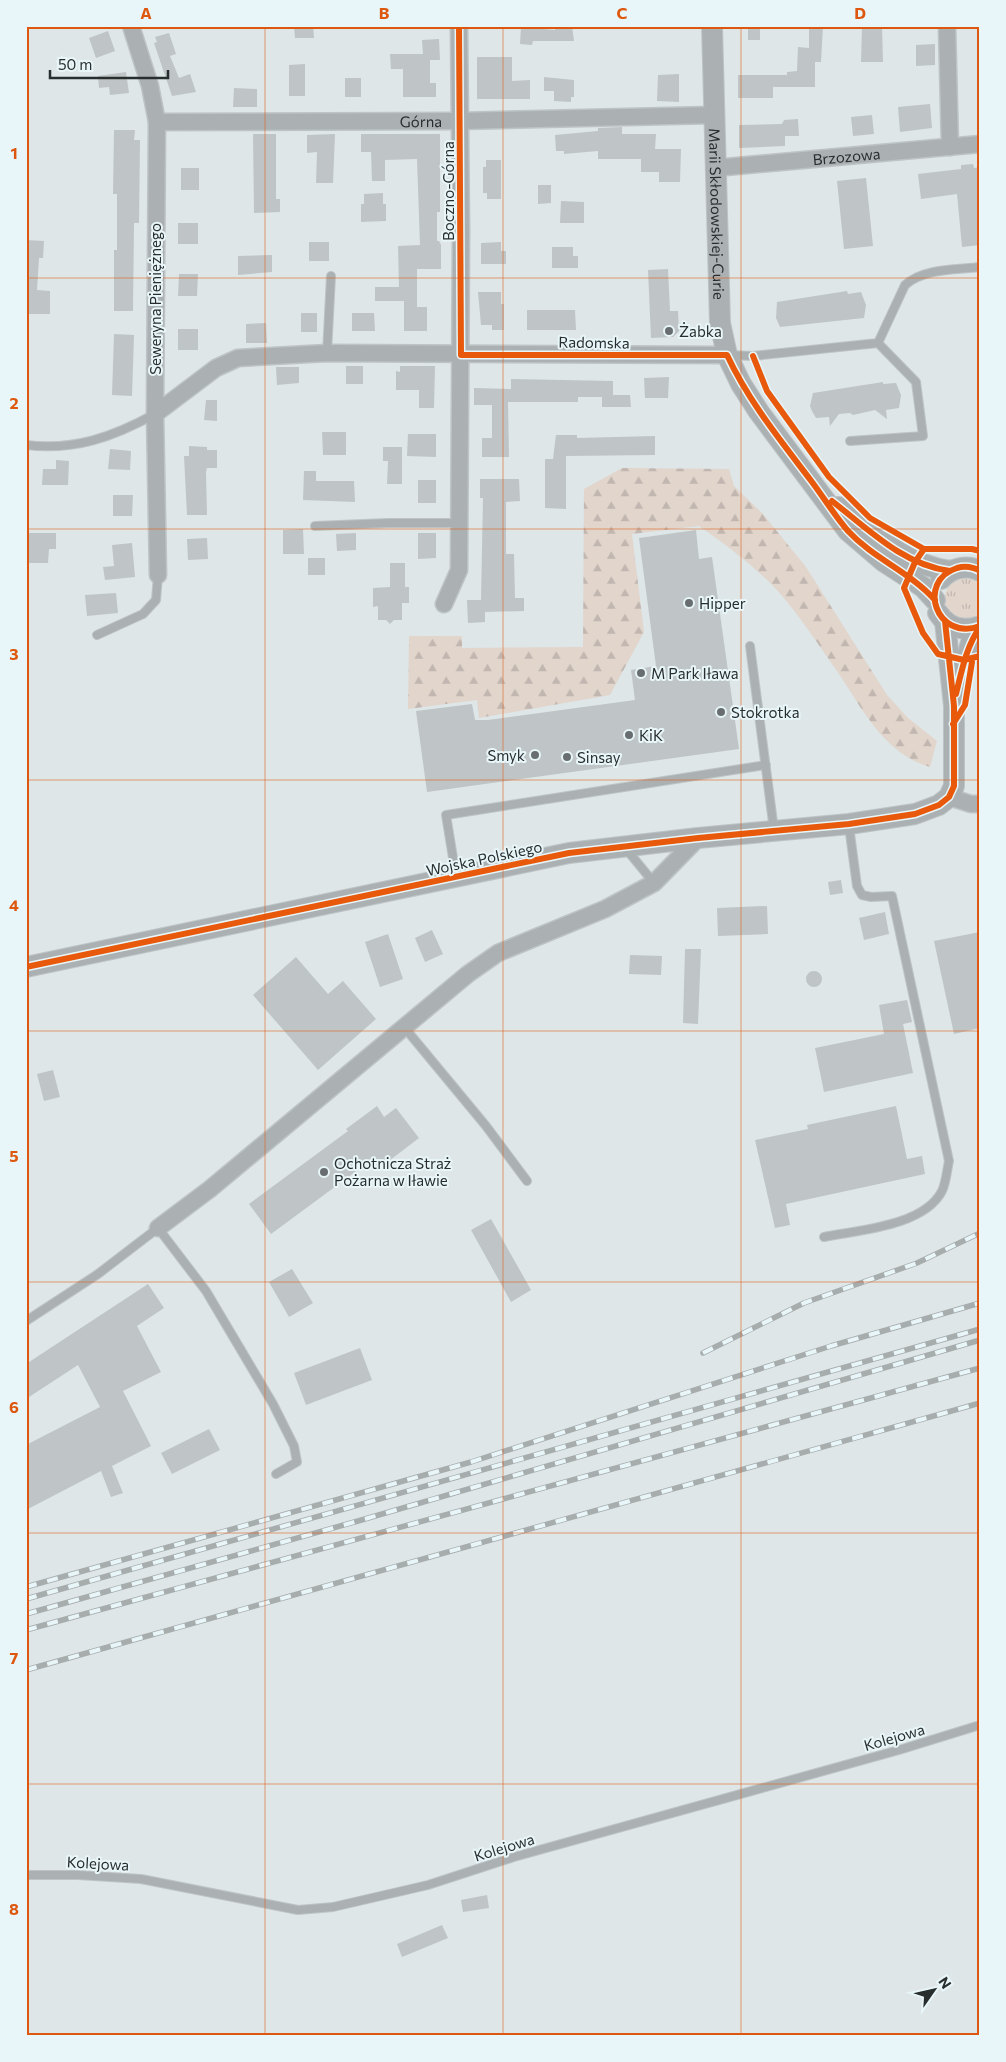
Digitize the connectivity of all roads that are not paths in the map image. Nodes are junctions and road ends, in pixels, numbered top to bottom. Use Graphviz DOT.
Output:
graph roads {
  1 [pos="131,26"];
  2 [pos="459,26"];
  3 [pos="712,26"];
  4 [pos="947,26"];
  5 [pos="713,115"];
  6 [pos="460,121"];
  7 [pos="157,122"];
  8 [pos="980,144"];
  9 [pos="950,147"];
  10 [pos="715,168"];
  11 [pos="980,267"];
  12 [pos="331,276"];
  13 [pos="878,343"];
  14 [pos="327,353"];
  15 [pos="461,355"];
  16 [pos="726,355"];
  17 [pos="155,414"];
  18 [pos="850,441"];
  19 [pos="26,446"];
  20 [pos="819,491"];
  21 [pos="460,523"];
  22 [pos="315,526"];
  23 [pos="950,571"];
  24 [pos="980,571"];
  25 [pos="158,575"];
  26 [pos="934,600"];
  27 [pos="444,604"];
  28 [pos="945,621"];
  29 [pos="980,626"];
  30 [pos="97,635"];
  31 [pos="750,646"];
  32 [pos="954,706"];
  33 [pos="766,765"];
  34 [pos="949,797"];
  35 [pos="980,804"];
  36 [pos="849,824"];
  37 [pos="774,831"];
  38 [pos="698,838"];
  39 [pos="624,846"];
  40 [pos="456,877"];
  41 [pos="654,883"];
  42 [pos="26,968"];
  43 [pos="404,1027"];
  44 [pos="527,1181"];
  45 [pos="158,1228"];
  46 [pos="824,1237"];
  47 [pos="26,1321"];
  48 [pos="276,1474"];
  49 [pos="980,1725"];
  50 [pos="26,1875"];
  1 -- 7 [label="street, Seweryna Pieniężnego"];
  2 -- 6 [label="street, Boczno-Górna"];
  3 -- 5 [label="street, Marii Skłodowskiej-Curie"];
  4 -- 9 [label="street"];
  5 -- 6 [label="street, Górna"];
  5 -- 10 [label="street, Marii Skłodowskiej-Curie"];
  6 -- 7 [label="street, Górna"];
  6 -- 15 [label="street, Boczno-Górna"];
  7 -- 17 [label="street, Seweryna Pieniężnego"];
  8 -- 9 [label="street, Brzozowa"];
  9 -- 10 [label="street, Brzozowa"];
  10 -- 16 [label="street, Marii Skłodowskiej-Curie"];
  11 -- 13 [label="lane"];
  12 -- 14 [label="lane"];
  13 -- 16 [label="lane"];
  13 -- 18 [label="lane"];
  14 -- 15 [label="street, Radomska"];
  14 -- 17 [label="street, Radomska"];
  15 -- 16 [label="street, Radomska"];
  15 -- 21 [label="street, Boczno-Górna"];
  16 -- 20 [label="street, Marii Skłodowskiej-Curie"];
  17 -- 19 [label="lane"];
  17 -- 25 [label="street, Seweryna Pieniężnego"];
  20 -- 23 [label="street, Marii Skłodowskiej-Curie"];
  20 -- 26 [label="street, Marii Skłodowskiej-Curie"];
  21 -- 22 [label="lane"];
  21 -- 27 [label="street, Boczno-Górna"];
  23 -- 24 [label="street, Marii Skłodowskiej-Curie"];
  23 -- 26 [label="street"];
  25 -- 30 [label="lane"];
  26 -- 28 [label="street, Marii Skłodowskiej-Curie"];
  28 -- 29 [label="street"];
  28 -- 32 [label="street"];
  29 -- 32 [label="street"];
  31 -- 33 [label="lane"];
  32 -- 34 [label="street"];
  33 -- 37 [label="lane"];
  33 -- 40 [label="lane"];
  34 -- 35 [label="street"];
  34 -- 36 [label="street, Wojska Polskiego"];
  36 -- 37 [label="street, Wojska Polskiego"];
  36 -- 46 [label="lane"];
  37 -- 38 [label="street, Wojska Polskiego"];
  38 -- 39 [label="street, Wojska Polskiego"];
  38 -- 41 [label="street"];
  39 -- 40 [label="street, Wojska Polskiego"];
  39 -- 41 [label="lane"];
  40 -- 42 [label="street, Wojska Polskiego"];
  41 -- 43 [label="street"];
  43 -- 44 [label="lane"];
  43 -- 45 [label="street"];
  45 -- 47 [label="lane"];
  45 -- 48 [label="lane"];
  49 -- 50 [label="lane, Kolejowa"];
}
